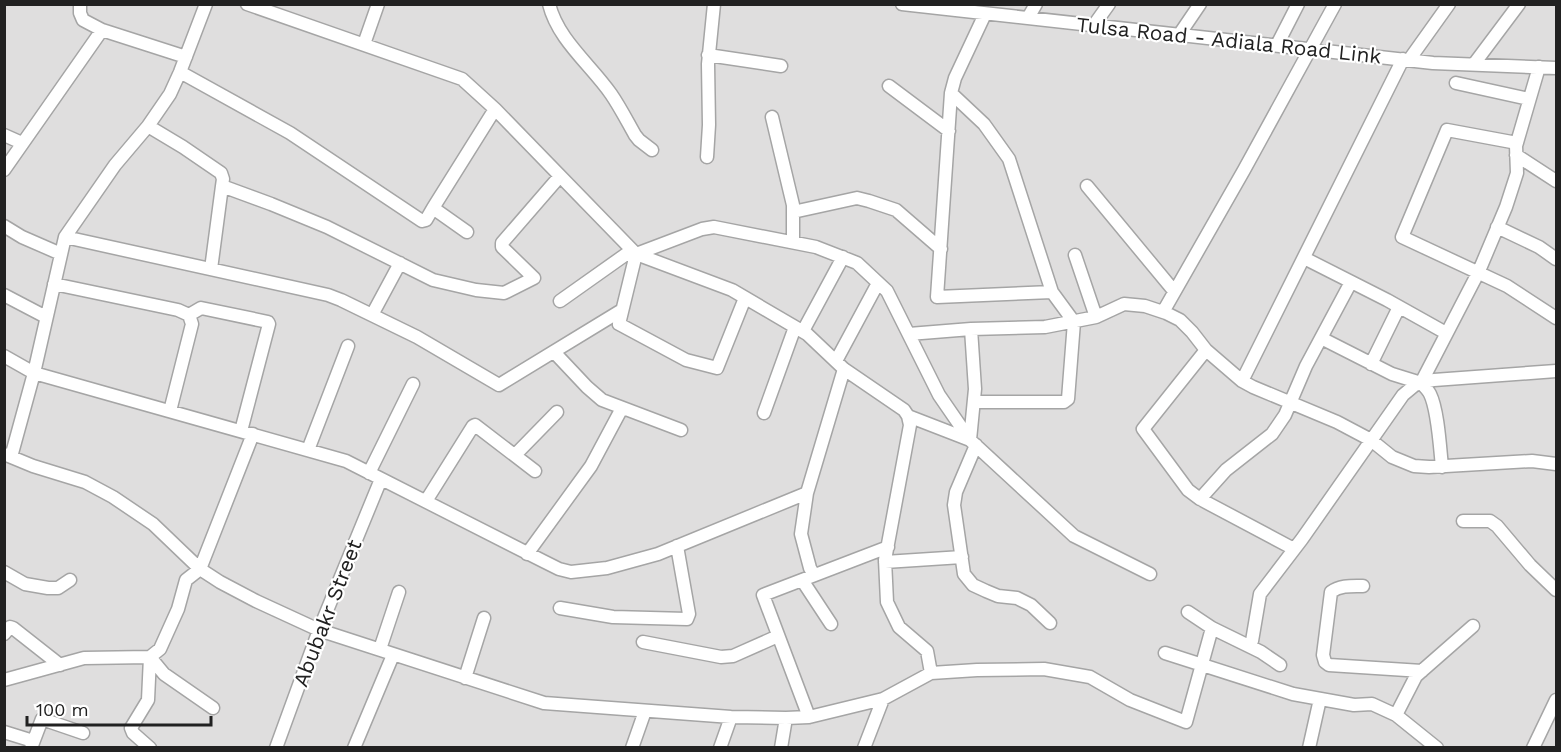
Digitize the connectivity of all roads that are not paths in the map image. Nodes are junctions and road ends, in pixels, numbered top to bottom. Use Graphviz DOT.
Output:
graph roads {
  1 [pos="80,4"];
  2 [pos="206,4"];
  3 [pos="248,4"];
  4 [pos="378,4"];
  5 [pos="549,4"];
  6 [pos="714,4"];
  7 [pos="902,4"];
  8 [pos="1036,4"];
  9 [pos="1109,4"];
  10 [pos="1200,4"];
  11 [pos="1298,4"];
  12 [pos="1335,4"];
  13 [pos="1449,4"];
  14 [pos="1519,4"];
  15 [pos="980,10"];
  16 [pos="1028,18"];
  17 [pos="1094,25"];
  18 [pos="102,30"];
  19 [pos="1179,35"];
  20 [pos="364,44"];
  21 [pos="1277,45"];
  22 [pos="1312,49"];
  23 [pos="708,56"];
  24 [pos="186,57"];
  25 [pos="1406,60"];
  26 [pos="1474,64"];
  27 [pos="781,66"];
  28 [pos="1539,67"];
  29 [pos="1557,68"];
  30 [pos="180,72"];
  31 [pos="1456,83"];
  32 [pos="889,86"];
  33 [pos="951,93"];
  34 [pos="1529,99"];
  35 [pos="495,109"];
  36 [pos="772,117"];
  37 [pos="148,126"];
  38 [pos="949,131"];
  39 [pos="4,135"];
  40 [pos="22,143"];
  41 [pos="1517,149"];
  42 [pos="652,150"];
  43 [pos="707,157"];
  44 [pos="4,170"];
  45 [pos="560,176"];
  46 [pos="1557,181"];
  47 [pos="222,186"];
  48 [pos="1087,186"];
  49 [pos="433,208"];
  50 [pos="792,212"];
  51 [pos="4,226"];
  52 [pos="1497,227"];
  53 [pos="467,232"];
  54 [pos="65,237"];
  55 [pos="793,242"];
  56 [pos="941,249"];
  57 [pos="634,252"];
  58 [pos="61,254"];
  59 [pos="1075,255"];
  60 [pos="843,256"];
  61 [pos="1304,258"];
  62 [pos="1557,258"];
  63 [pos="400,263"];
  64 [pos="210,269"];
  65 [pos="1479,271"];
  66 [pos="1351,282"];
  67 [pos="878,283"];
  68 [pos="54,284"];
  69 [pos="1174,291"];
  70 [pos="1052,292"];
  71 [pos="4,295"];
  72 [pos="745,297"];
  73 [pos="560,301"];
  74 [pos="1399,307"];
  75 [pos="622,310"];
  76 [pos="1162,312"];
  77 [pos="189,315"];
  78 [pos="372,315"];
  79 [pos="46,317"];
  80 [pos="1096,317"];
  81 [pos="1557,318"];
  82 [pos="1074,322"];
  83 [pos="799,329"];
  84 [pos="971,329"];
  85 [pos="1446,333"];
  86 [pos="909,334"];
  87 [pos="1321,338"];
  88 [pos="348,346"];
  89 [pos="1206,350"];
  90 [pos="554,352"];
  91 [pos="4,356"];
  92 [pos="1371,364"];
  93 [pos="840,365"];
  94 [pos="1557,371"];
  95 [pos="34,373"];
  96 [pos="1242,381"];
  97 [pos="1421,383"];
  98 [pos="413,384"];
  99 [pos="974,402"];
  100 [pos="1289,404"];
  101 [pos="622,408"];
  102 [pos="170,411"];
  103 [pos="558,412"];
  104 [pos="764,413"];
  105 [pos="909,416"];
  106 [pos="681,430"];
  107 [pos="247,433"];
  108 [pos="1371,440"];
  109 [pos="973,443"];
  110 [pos="308,450"];
  111 [pos="515,455"];
  112 [pos="8,456"];
  113 [pos="1557,464"];
  114 [pos="1442,467"];
  115 [pos="535,471"];
  116 [pos="369,472"];
  117 [pos="381,479"];
  118 [pos="807,493"];
  119 [pos="1200,499"];
  120 [pos="426,501"];
  121 [pos="1464,521"];
  122 [pos="677,546"];
  123 [pos="888,547"];
  124 [pos="1293,549"];
  125 [pos="527,554"];
  126 [pos="962,557"];
  127 [pos="885,562"];
  128 [pos="200,569"];
  129 [pos="4,572"];
  130 [pos="1150,574"];
  131 [pos="808,577"];
  132 [pos="70,580"];
  133 [pos="1363,586"];
  134 [pos="1557,590"];
  135 [pos="399,592"];
  136 [pos="560,608"];
  137 [pos="1188,612"];
  138 [pos="484,618"];
  139 [pos="1050,623"];
  140 [pos="831,624"];
  141 [pos="1473,626"];
  142 [pos="1212,628"];
  143 [pos="319,630"];
  144 [pos="4,634"];
  145 [pos="778,636"];
  146 [pos="1252,641"];
  147 [pos="643,642"];
  148 [pos="380,650"];
  149 [pos="1165,653"];
  150 [pos="393,655"];
  151 [pos="150,657"];
  152 [pos="60,665"];
  153 [pos="1201,665"];
  154 [pos="1280,665"];
  155 [pos="1422,671"];
  156 [pos="931,673"];
  157 [pos="465,678"];
  158 [pos="4,680"];
  159 [pos="883,699"];
  160 [pos="1320,699"];
  161 [pos="1557,700"];
  162 [pos="213,708"];
  163 [pos="645,711"];
  164 [pos="1396,714"];
  165 [pos="731,717"];
  166 [pos="809,717"];
  167 [pos="786,718"];
  168 [pos="4,732"];
  169 [pos="83,732"];
  170 [pos="32,744"];
  171 [pos="150,747"];
  172 [pos="276,747"];
  173 [pos="354,747"];
  174 [pos="632,747"];
  175 [pos="720,747"];
  176 [pos="780,747"];
  177 [pos="864,747"];
  178 [pos="1309,747"];
  179 [pos="1437,747"];
  180 [pos="1533,747"];
  1 -- 18 [label="street"];
  2 -- 24 [label="street"];
  3 -- 20 [label="street"];
  4 -- 20 [label="street"];
  5 -- 42 [label="street"];
  6 -- 23 [label="street"];
  7 -- 15 [label="street, Tulsa Road - Adiala Road Link"];
  8 -- 16 [label="street"];
  9 -- 17 [label="street"];
  10 -- 19 [label="street"];
  11 -- 21 [label="street"];
  12 -- 22 [label="street"];
  13 -- 25 [label="street"];
  14 -- 26 [label="street"];
  15 -- 16 [label="street, Tulsa Road - Adiala Road Link"];
  15 -- 33 [label="street"];
  16 -- 17 [label="street, Tulsa Road - Adiala Road Link"];
  17 -- 19 [label="street, Tulsa Road - Adiala Road Link"];
  18 -- 24 [label="street"];
  18 -- 40 [label="street"];
  19 -- 21 [label="street, Tulsa Road - Adiala Road Link"];
  20 -- 35 [label="street"];
  21 -- 22 [label="street, Tulsa Road - Adiala Road Link"];
  22 -- 25 [label="street, Tulsa Road - Adiala Road Link"];
  22 -- 69 [label="street"];
  23 -- 27 [label="street"];
  23 -- 43 [label="street"];
  24 -- 30 [label="street"];
  25 -- 26 [label="street, Tulsa Road - Adiala Road Link"];
  25 -- 61 [label="street"];
  26 -- 28 [label="street, Tulsa Road - Adiala Road Link"];
  28 -- 29 [label="street, Tulsa Road - Adiala Road Link"];
  28 -- 34 [label="street"];
  30 -- 37 [label="street"];
  30 -- 49 [label="street"];
  31 -- 34 [label="street"];
  32 -- 38 [label="street"];
  33 -- 38 [label="street"];
  33 -- 70 [label="street"];
  34 -- 41 [label="street"];
  35 -- 45 [label="street"];
  35 -- 49 [label="street"];
  36 -- 50 [label="street"];
  37 -- 47 [label="street"];
  37 -- 54 [label="street"];
  38 -- 56 [label="street"];
  39 -- 40 [label="street"];
  40 -- 44 [label="street"];
  41 -- 46 [label="street"];
  41 -- 52 [label="street"];
  41 -- 65 [label="street"];
  45 -- 57 [label="street"];
  45 -- 63 [label="street"];
  47 -- 63 [label="street"];
  47 -- 64 [label="street"];
  48 -- 69 [label="street"];
  49 -- 53 [label="street"];
  50 -- 55 [label="street"];
  50 -- 56 [label="street"];
  51 -- 58 [label="street"];
  52 -- 62 [label="street"];
  52 -- 65 [label="street"];
  54 -- 58 [label="street"];
  54 -- 64 [label="street"];
  55 -- 57 [label="street"];
  55 -- 60 [label="street"];
  56 -- 70 [label="street"];
  57 -- 72 [label="street"];
  57 -- 73 [label="street"];
  57 -- 75 [label="street"];
  58 -- 68 [label="street"];
  59 -- 80 [label="street"];
  60 -- 67 [label="street"];
  60 -- 83 [label="street"];
  61 -- 66 [label="street"];
  61 -- 96 [label="street"];
  63 -- 78 [label="street"];
  64 -- 78 [label="street"];
  65 -- 81 [label="street"];
  65 -- 85 [label="street"];
  66 -- 74 [label="street"];
  66 -- 87 [label="street"];
  67 -- 86 [label="street"];
  67 -- 93 [label="street"];
  68 -- 77 [label="street"];
  68 -- 79 [label="street"];
  69 -- 76 [label="street"];
  70 -- 82 [label="street"];
  71 -- 79 [label="street"];
  72 -- 75 [label="street"];
  72 -- 83 [label="street"];
  74 -- 85 [label="street"];
  74 -- 92 [label="street"];
  75 -- 90 [label="street"];
  76 -- 80 [label="street"];
  76 -- 89 [label="street"];
  77 -- 102 [label="street"];
  77 -- 107 [label="street"];
  78 -- 90 [label="street"];
  79 -- 95 [label="street"];
  80 -- 82 [label="street"];
  82 -- 84 [label="street"];
  82 -- 99 [label="street"];
  83 -- 93 [label="street"];
  83 -- 104 [label="street"];
  84 -- 86 [label="street"];
  84 -- 99 [label="street"];
  85 -- 97 [label="street"];
  86 -- 109 [label="street"];
  87 -- 92 [label="street"];
  87 -- 100 [label="street"];
  88 -- 110 [label="street"];
  89 -- 96 [label="street"];
  89 -- 119 [label="street"];
  90 -- 101 [label="street"];
  91 -- 95 [label="street"];
  92 -- 97 [label="street"];
  93 -- 105 [label="street"];
  93 -- 118 [label="street"];
  94 -- 97 [label="street"];
  95 -- 102 [label="street"];
  95 -- 112 [label="street"];
  96 -- 100 [label="street"];
  97 -- 108 [label="street"];
  97 -- 114 [label="street"];
  98 -- 116 [label="street"];
  99 -- 109 [label="street"];
  100 -- 108 [label="street"];
  100 -- 119 [label="street"];
  101 -- 106 [label="street"];
  101 -- 125 [label="street"];
  102 -- 107 [label="street"];
  103 -- 111 [label="street"];
  105 -- 109 [label="street"];
  105 -- 123 [label="street"];
  107 -- 110 [label="street"];
  107 -- 128 [label="street"];
  108 -- 114 [label="street"];
  108 -- 124 [label="street"];
  109 -- 126 [label="street"];
  109 -- 130 [label="street"];
  110 -- 116 [label="street"];
  111 -- 115 [label="street"];
  111 -- 120 [label="street"];
  112 -- 128 [label="street"];
  113 -- 114 [label="street"];
  116 -- 117 [label="street"];
  117 -- 120 [label="street"];
  117 -- 143 [label="street, Abubakr Street"];
  118 -- 122 [label="street"];
  118 -- 131 [label="street"];
  119 -- 124 [label="street"];
  120 -- 125 [label="street"];
  121 -- 134 [label="street"];
  122 -- 125 [label="street"];
  122 -- 136 [label="street"];
  123 -- 127 [label="street"];
  123 -- 131 [label="street"];
  124 -- 146 [label="street"];
  126 -- 127 [label="street"];
  126 -- 139 [label="street"];
  127 -- 156 [label="street"];
  128 -- 143 [label="street"];
  128 -- 151 [label="street"];
  129 -- 132 [label="street"];
  131 -- 140 [label="street"];
  131 -- 145 [label="street"];
  133 -- 155 [label="street"];
  135 -- 148 [label="street"];
  137 -- 142 [label="street"];
  138 -- 157 [label="street"];
  141 -- 155 [label="street"];
  142 -- 153 [label="street"];
  142 -- 154 [label="street"];
  143 -- 148 [label="street"];
  143 -- 172 [label="street, Abubakr Street"];
  144 -- 152 [label="street"];
  145 -- 147 [label="street"];
  145 -- 166 [label="street"];
  148 -- 150 [label="street"];
  149 -- 153 [label="street"];
  150 -- 157 [label="street"];
  150 -- 173 [label="street"];
  151 -- 152 [label="street"];
  151 -- 162 [label="street"];
  151 -- 171 [label="street"];
  152 -- 158 [label="street"];
  153 -- 156 [label="street"];
  153 -- 160 [label="street"];
  155 -- 164 [label="street"];
  156 -- 159 [label="street"];
  157 -- 163 [label="street"];
  159 -- 166 [label="street"];
  159 -- 177 [label="street"];
  160 -- 164 [label="street"];
  160 -- 178 [label="street"];
  161 -- 180 [label="street"];
  163 -- 165 [label="street"];
  163 -- 174 [label="street"];
  164 -- 179 [label="street"];
  165 -- 167 [label="street"];
  165 -- 175 [label="street"];
  166 -- 167 [label="street"];
  167 -- 176 [label="street"];
  168 -- 170 [label="street"];
  169 -- 170 [label="street"];
}
